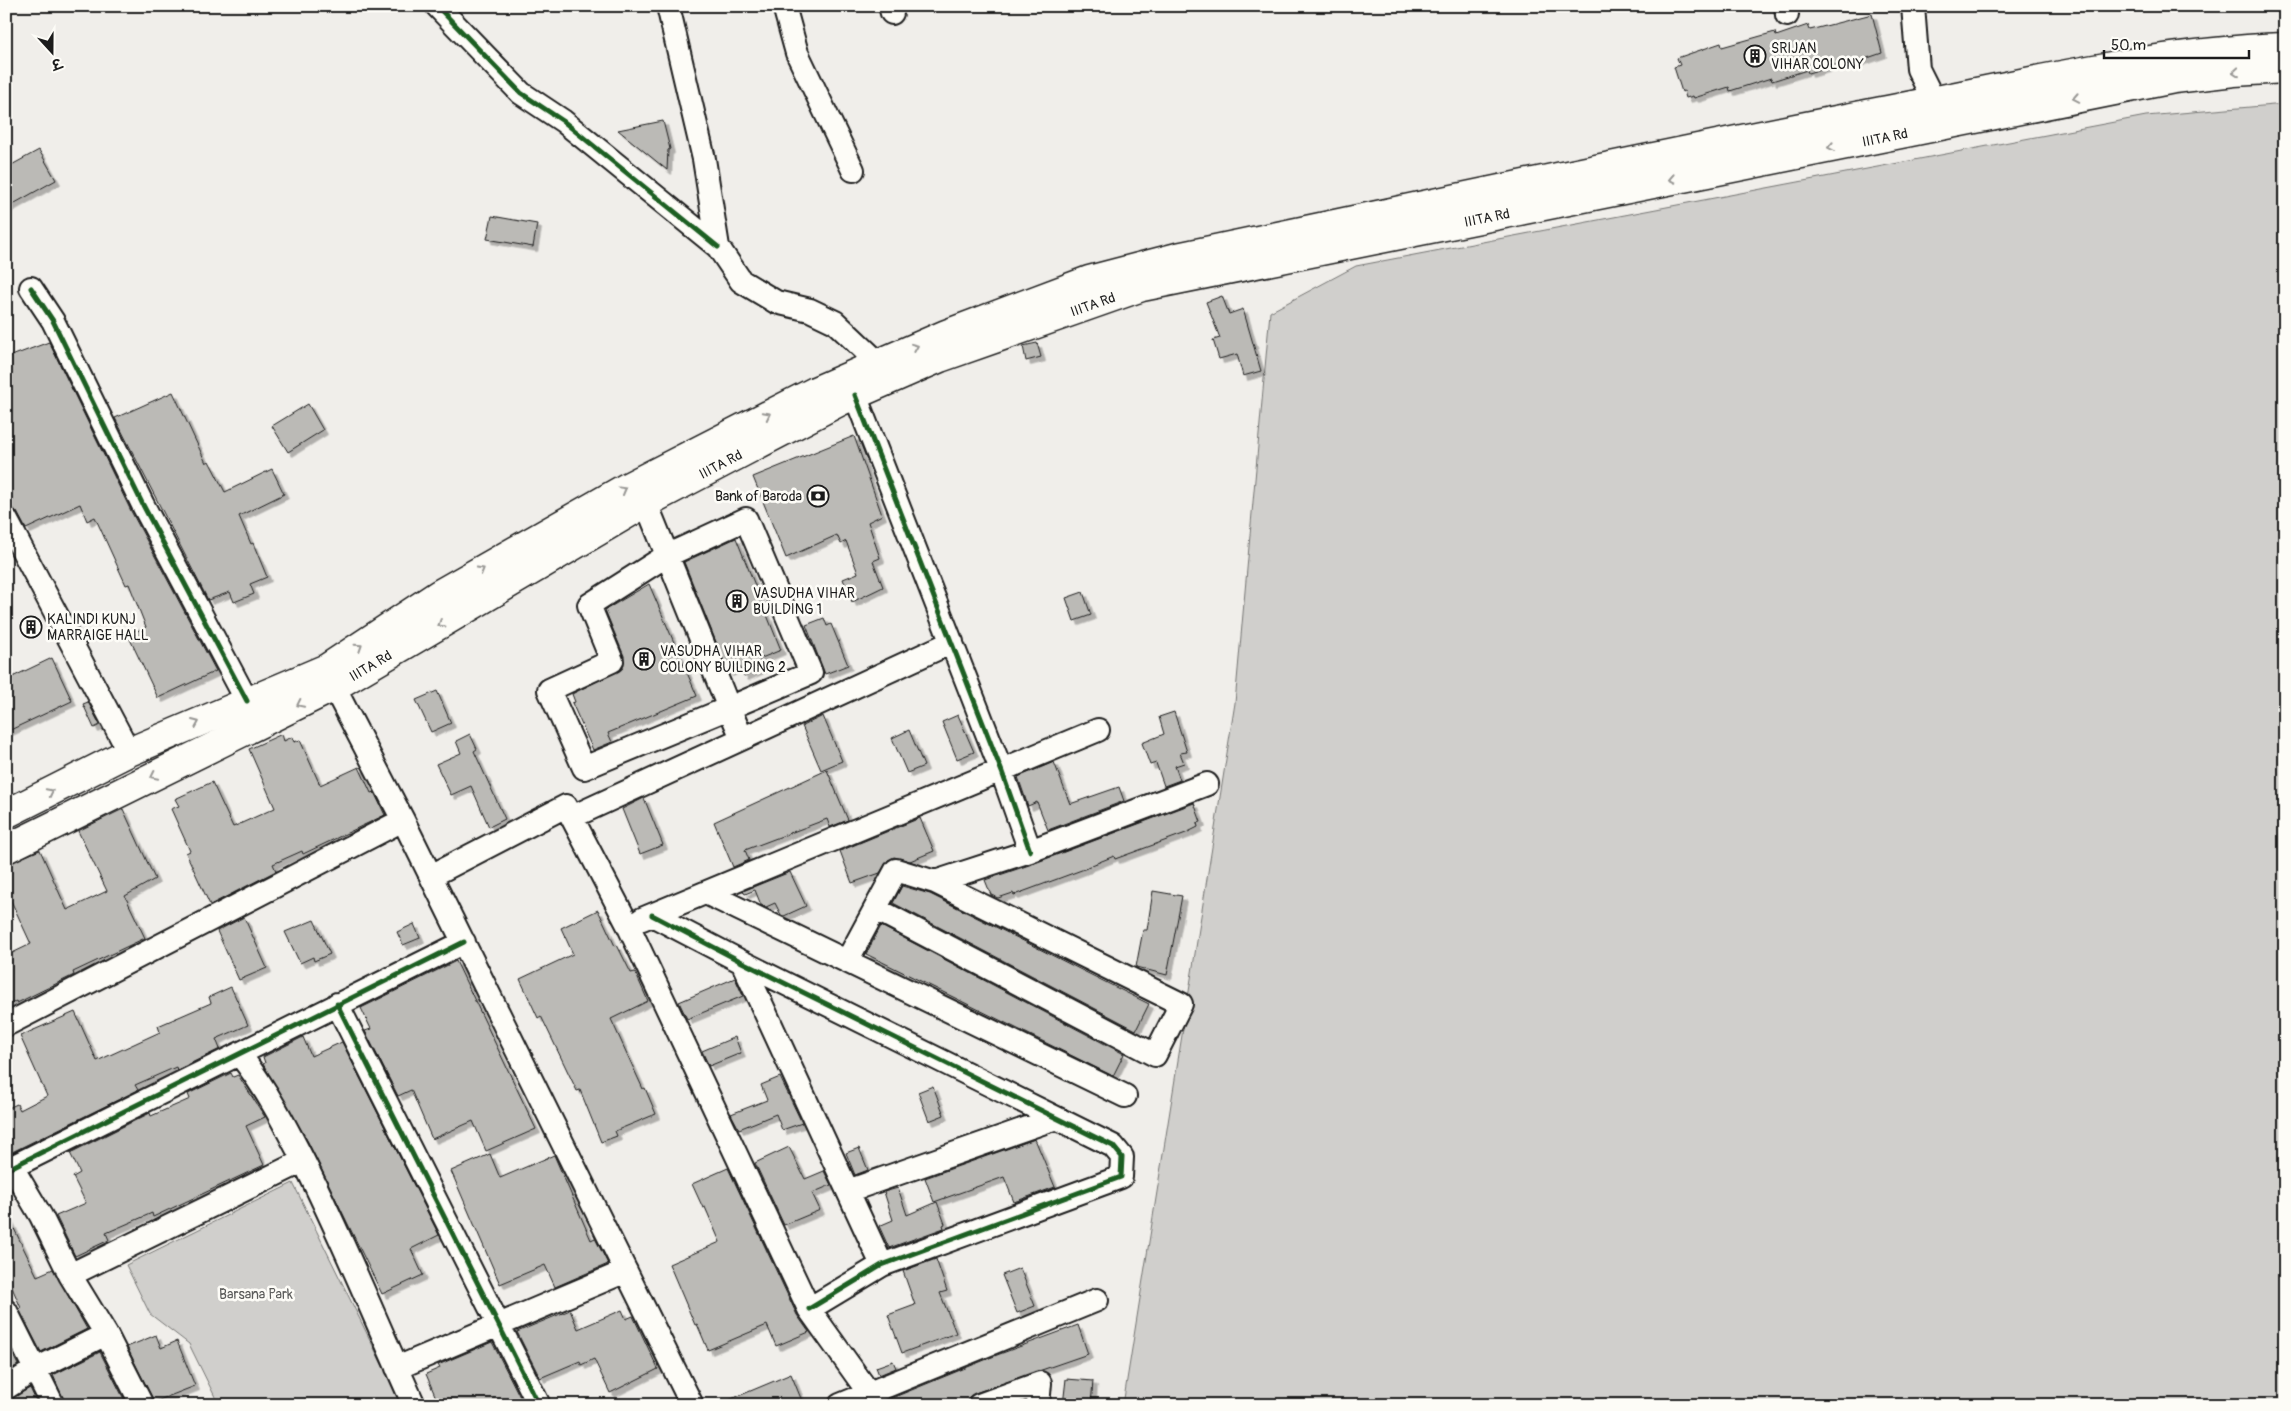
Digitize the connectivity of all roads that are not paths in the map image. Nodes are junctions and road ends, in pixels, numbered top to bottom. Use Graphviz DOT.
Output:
graph roads {
  1 [pos="437,6"];
  2 [pos="668,6"];
  3 [pos="784,6"];
  4 [pos="1913,6"];
  5 [pos="2285,47"];
  6 [pos="2285,69"];
  7 [pos="1934,101"];
  8 [pos="852,170"];
  9 [pos="718,247"];
  10 [pos="1180,268"];
  11 [pos="31,288"];
  12 [pos="886,369"];
  13 [pos="855,395"];
  14 [pos="646,503"];
  15 [pos="6,519"];
  16 [pos="666,556"];
  17 [pos="952,642"];
  18 [pos="330,677"];
  19 [pos="247,701"];
  20 [pos="729,708"];
  21 [pos="1098,730"];
  22 [pos="742,738"];
  23 [pos="129,752"];
  24 [pos="1002,772"];
  25 [pos="1207,784"];
  26 [pos="6,814"];
  27 [pos="572,817"];
  28 [pos="403,820"];
  29 [pos="6,849"];
  30 [pos="1030,851"];
  31 [pos="430,876"];
  32 [pos="936,882"];
  33 [pos="706,893"];
  34 [pos="876,909"];
  35 [pos="652,915"];
  36 [pos="628,925"];
  37 [pos="464,942"];
  38 [pos="847,961"];
  39 [pos="742,962"];
  40 [pos="337,1004"];
  41 [pos="6,1025"];
  42 [pos="240,1055"];
  43 [pos="1125,1096"];
  44 [pos="1056,1118"];
  45 [pos="303,1161"];
  46 [pos="9,1168"];
  47 [pos="848,1191"];
  48 [pos="882,1264"];
  49 [pos="626,1271"];
  50 [pos="70,1275"];
  51 [pos="1097,1300"];
  52 [pos="809,1309"];
  53 [pos="6,1311"];
  54 [pos="498,1325"];
  55 [pos="106,1334"];
  56 [pos="398,1368"];
  57 [pos="35,1369"];
  58 [pos="6,1388"];
  59 [pos="869,1393"];
  60 [pos="53,1405"];
  61 [pos="142,1405"];
  62 [pos="414,1405"];
  63 [pos="539,1405"];
  64 [pos="692,1405"];
  65 [pos="840,1405"];
  66 [pos="978,1405"];
  67 [pos="1038,1405"];
  1 -- 9 [label="street"];
  2 -- 9 [label="street"];
  3 -- 8 [label="street"];
  4 -- 7 [label="street"];
  5 -- 7 [label="main road, IIITA Rd"];
  6 -- 10 [label="main road, IIITA Rd, one-way"];
  7 -- 10 [label="main road, IIITA Rd"];
  9 -- 12 [label="street"];
  10 -- 12 [label="main road, IIITA Rd"];
  11 -- 19 [label="street"];
  12 -- 13 [label="main road, IIITA Rd"];
  18 -- 12 [label="main road, IIITA Rd, one-way"];
  13 -- 14 [label="main road, IIITA Rd"];
  13 -- 17 [label="street"];
  14 -- 16 [label="street"];
  14 -- 18 [label="main road, IIITA Rd, one-way"];
  15 -- 23 [label="street"];
  16 -- 20 [label="street"];
  16 -- 20 [label="street"];
  16 -- 20 [label="street"];
  17 -- 22 [label="street"];
  17 -- 24 [label="street"];
  18 -- 19 [label="main road, IIITA Rd"];
  18 -- 28 [label="street"];
  18 -- 29 [label="main road, IIITA Rd, one-way"];
  23 -- 19 [label="main road, IIITA Rd, one-way"];
  20 -- 22 [label="street"];
  21 -- 24 [label="street"];
  22 -- 27 [label="street"];
  26 -- 23 [label="main road, IIITA Rd, one-way"];
  24 -- 30 [label="street"];
  24 -- 33 [label="street"];
  25 -- 30 [label="street"];
  27 -- 31 [label="street"];
  27 -- 36 [label="street"];
  28 -- 31 [label="street"];
  28 -- 41 [label="street"];
  30 -- 32 [label="street"];
  31 -- 37 [label="street"];
  32 -- 34 [label="street"];
  32 -- 34 [label="street"];
  33 -- 35 [label="street"];
  33 -- 38 [label="street"];
  34 -- 38 [label="street"];
  35 -- 36 [label="street"];
  35 -- 39 [label="street"];
  36 -- 52 [label="street"];
  37 -- 40 [label="street"];
  37 -- 49 [label="street"];
  38 -- 43 [label="street"];
  39 -- 44 [label="street"];
  39 -- 47 [label="street"];
  40 -- 42 [label="street"];
  40 -- 54 [label="street"];
  42 -- 45 [label="street"];
  42 -- 46 [label="street"];
  44 -- 47 [label="street"];
  44 -- 48 [label="street"];
  45 -- 50 [label="street"];
  45 -- 56 [label="street"];
  46 -- 50 [label="street"];
  47 -- 48 [label="street"];
  48 -- 52 [label="street"];
  49 -- 54 [label="street"];
  49 -- 64 [label="street"];
  50 -- 55 [label="street"];
  51 -- 59 [label="street"];
  52 -- 59 [label="street"];
  53 -- 57 [label="street"];
  54 -- 56 [label="street"];
  54 -- 63 [label="street"];
  55 -- 57 [label="street"];
  55 -- 61 [label="street"];
  56 -- 62 [label="street"];
  57 -- 58 [label="street"];
  57 -- 60 [label="street"];
  59 -- 65 [label="street"];
  66 -- 67 [label="street"];
}
